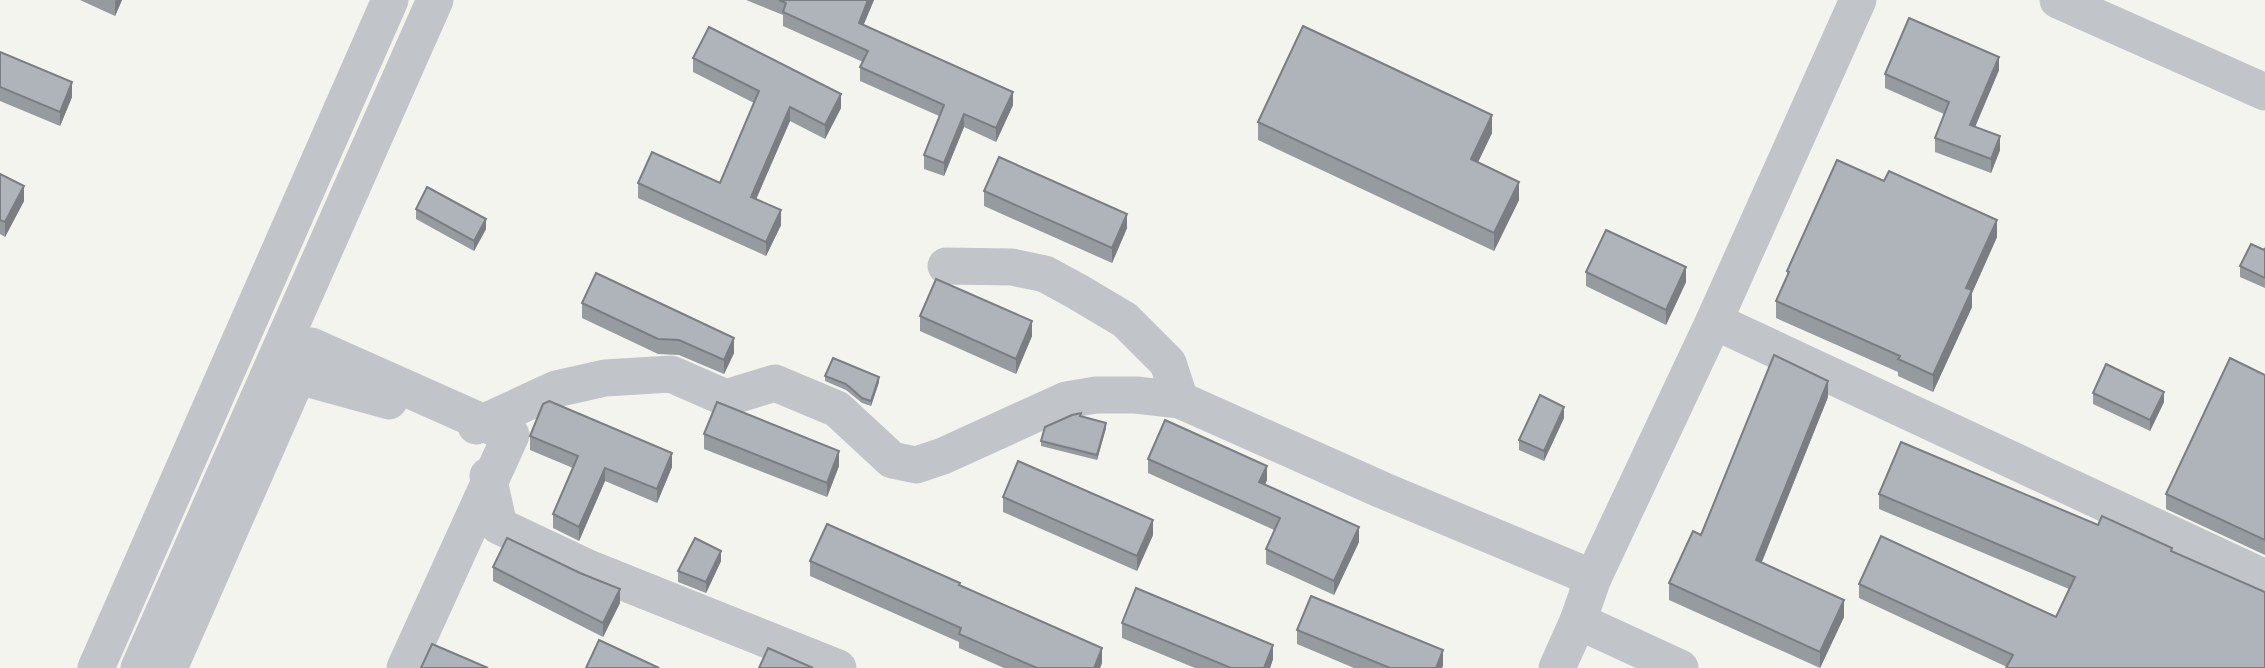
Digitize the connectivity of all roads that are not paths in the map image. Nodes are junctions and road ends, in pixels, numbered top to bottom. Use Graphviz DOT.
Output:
graph roads {
  1 [pos="390,0"];
  2 [pos="435,0"];
  3 [pos="1858,0"];
  4 [pos="2058,0"];
  5 [pos="2265,92"];
  6 [pos="946,266"];
  7 [pos="1714,321"];
  8 [pos="270,368"];
  9 [pos="1180,400"];
  10 [pos="476,426"];
  11 [pos="1593,578"];
  12 [pos="2265,578"];
  13 [pos="1578,621"];
  14 [pos="96,668"];
  15 [pos="139,668"];
  16 [pos="169,668"];
  17 [pos="405,668"];
  18 [pos="838,668"];
  19 [pos="1557,668"];
  20 [pos="1680,668"];
  1 -- 14 [label="street"];
  2 -- 8 [label="street"];
  3 -- 7 [label="street"];
  4 -- 5 [label="street"];
  6 -- 9 [label="street"];
  7 -- 11 [label="street"];
  7 -- 12 [label="street"];
  8 -- 10 [label="street"];
  8 -- 15 [label="street"];
  9 -- 10 [label="street"];
  9 -- 11 [label="street"];
  10 -- 18 [label="street"];
  11 -- 13 [label="street"];
  13 -- 19 [label="street"];
  13 -- 20 [label="street"];
  16 -- 17 [label="street"];
}
